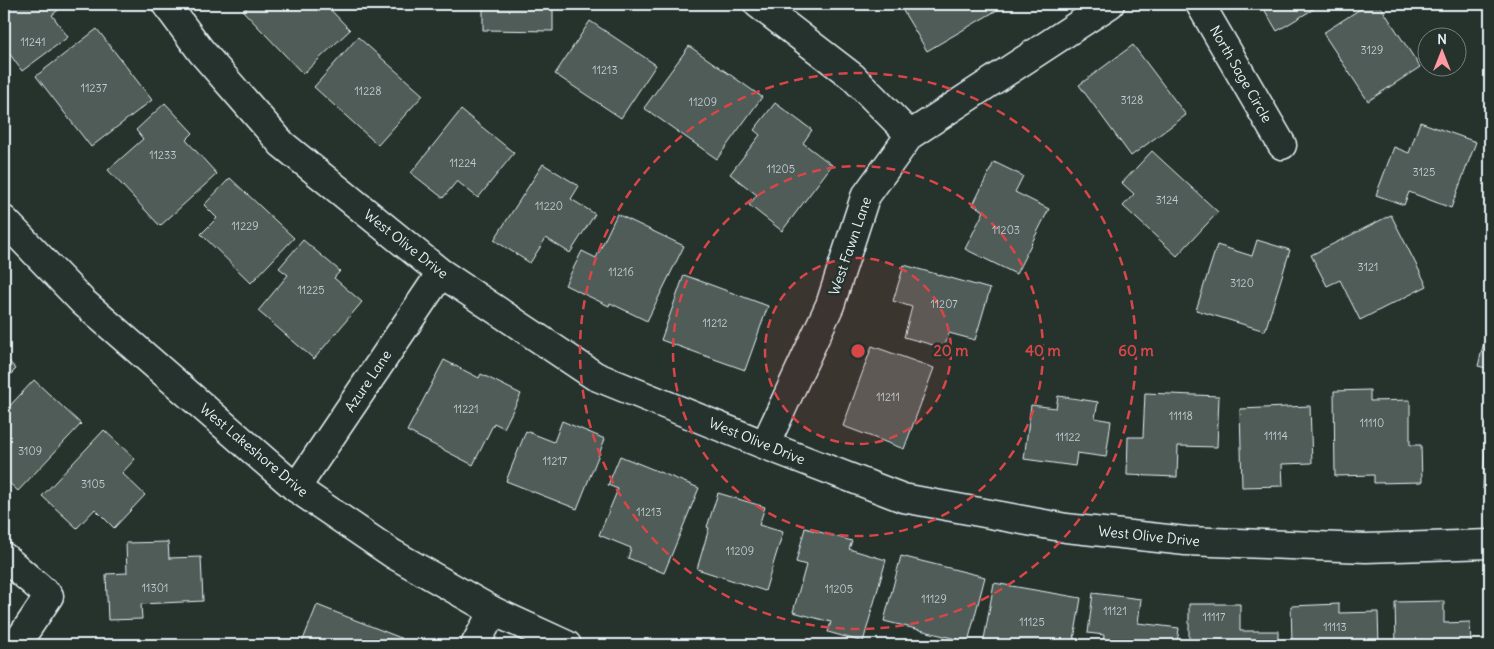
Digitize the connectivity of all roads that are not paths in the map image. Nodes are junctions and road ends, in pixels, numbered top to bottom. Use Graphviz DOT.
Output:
graph roads {
  1 [pos="166,4"];
  2 [pos="758,4"];
  3 [pos="1110,4"];
  4 [pos="1200,4"];
  5 [pos="910,134"];
  6 [pos="1282,145"];
  7 [pos="4,220"];
  8 [pos="441,273"];
  9 [pos="765,444"];
  10 [pos="296,488"];
  11 [pos="1490,544"];
  12 [pos="4,557"];
  13 [pos="493,611"];
  14 [pos="16,645"];
  15 [pos="475,645"];
  16 [pos="567,645"];
  1 -- 8 [label="street, West Olive Drive"];
  2 -- 5 [label="street"];
  3 -- 5 [label="street, West Fawn Lane"];
  4 -- 6 [label="street, North Sage Circle"];
  5 -- 9 [label="street, West Fawn Lane"];
  7 -- 10 [label="street, West Lakeshore Drive"];
  8 -- 9 [label="street, West Olive Drive"];
  8 -- 10 [label="street, Azure Lane"];
  9 -- 11 [label="street, West Olive Drive"];
  10 -- 13 [label="street, West Lakeshore Drive"];
  12 -- 14 [label="street"];
  13 -- 15 [label="street"];
  13 -- 16 [label="street, West Lakeshore Drive"];
}
